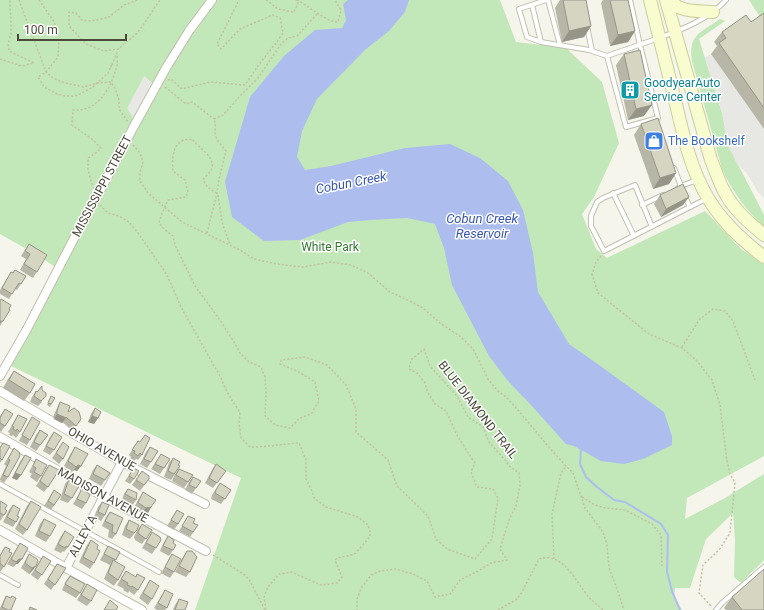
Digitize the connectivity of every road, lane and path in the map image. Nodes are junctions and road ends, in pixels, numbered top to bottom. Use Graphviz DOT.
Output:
graph roads {
  1 [pos="10,0"];
  2 [pos="19,0"];
  3 [pos="39,0"];
  4 [pos="137,0"];
  5 [pos="160,0"];
  6 [pos="212,0"];
  7 [pos="240,0"];
  8 [pos="266,0"];
  9 [pos="296,0"];
  10 [pos="335,0"];
  11 [pos="547,0"];
  12 [pos="630,0"];
  13 [pos="650,0"];
  14 [pos="666,0"];
  15 [pos="671,0"];
  16 [pos="726,0"];
  17 [pos="532,5"];
  18 [pos="713,12"];
  19 [pos="318,13"];
  20 [pos="586,22"];
  21 [pos="675,32"];
  22 [pos="659,38"];
  23 [pos="540,42"];
  24 [pos="560,45"];
  25 [pos="640,45"];
  26 [pos="592,51"];
  27 [pos="607,56"];
  28 [pos="0,59"];
  29 [pos="46,72"];
  30 [pos="165,81"];
  31 [pos="111,82"];
  32 [pos="97,83"];
  33 [pos="164,86"];
  34 [pos="214,119"];
  35 [pos="132,128"];
  36 [pos="127,139"];
  37 [pos="674,166"];
  38 [pos="698,179"];
  39 [pos="681,186"];
  40 [pos="674,190"];
  41 [pos="217,193"];
  42 [pos="667,193"];
  43 [pos="613,194"];
  44 [pos="708,198"];
  45 [pos="96,200"];
  46 [pos="642,205"];
  47 [pos="165,207"];
  48 [pos="690,207"];
  49 [pos="652,227"];
  50 [pos="207,234"];
  51 [pos="634,236"];
  52 [pos="764,236"];
  53 [pos="231,246"];
  54 [pos="604,251"];
  55 [pos="764,257"];
  56 [pos="682,348"];
  57 [pos="0,376"];
  58 [pos="755,380"];
  59 [pos="0,391"];
  60 [pos="0,437"];
  61 [pos="122,462"];
  62 [pos="566,466"];
  63 [pos="0,484"];
  64 [pos="104,497"];
  65 [pos="582,497"];
  66 [pos="205,504"];
  67 [pos="0,530"];
  68 [pos="85,532"];
  69 [pos="206,551"];
  70 [pos="554,559"];
  71 [pos="662,566"];
  72 [pos="764,567"];
  73 [pos="66,568"];
  74 [pos="159,572"];
  75 [pos="0,575"];
  76 [pos="18,585"];
  77 [pos="142,610"];
  78 [pos="266,610"];
  79 [pos="357,610"];
  80 [pos="498,610"];
  81 [pos="603,610"];
  82 [pos="624,610"];
  83 [pos="715,610"];
  1 -- 28 [label="path"];
  2 -- 29 [label="path"];
  3 -- 29 [label="path"];
  4 -- 5 [label="path"];
  6 -- 35 [label="street, MISSISSIPPI STREET"];
  7 -- 30 [label="path"];
  8 -- 9 [label="path"];
  9 -- 19 [label="path"];
  10 -- 19 [label="path"];
  11 -- 17 [label="lane"];
  11 -- 24 [label="lane"];
  12 -- 25 [label="lane"];
  13 -- 22 [label="main road"];
  14 -- 21 [label="main road"];
  15 -- 18 [label="main road"];
  16 -- 18 [label="lane"];
  17 -- 23 [label="lane"];
  17 -- 23 [label="lane"];
  18 -- 21 [label="lane"];
  19 -- 34 [label="path"];
  20 -- 26 [label="lane"];
  21 -- 22 [label="lane"];
  21 -- 52 [label="main road"];
  22 -- 25 [label="lane"];
  22 -- 38 [label="main road"];
  23 -- 24 [label="lane"];
  24 -- 26 [label="lane"];
  25 -- 27 [label="lane"];
  25 -- 27 [label="lane"];
  26 -- 27 [label="lane"];
  29 -- 32 [label="path"];
  29 -- 32 [label="path"];
  31 -- 32 [label="path"];
  31 -- 32 [label="path"];
  31 -- 35 [label="path"];
  31 -- 45 [label="path"];
  33 -- 34 [label="path"];
  34 -- 41 [label="path"];
  35 -- 36 [label="street, MISSISSIPPI STREET"];
  36 -- 45 [label="street, MISSISSIPPI STREET"];
  36 -- 47 [label="path"];
  37 -- 39 [label="lane"];
  38 -- 39 [label="lane"];
  38 -- 44 [label="main road"];
  39 -- 40 [label="lane"];
  39 -- 48 [label="lane"];
  41 -- 47 [label="path"];
  41 -- 50 [label="path"];
  41 -- 53 [label="path"];
  42 -- 46 [label="lane"];
  43 -- 46 [label="lane"];
  43 -- 51 [label="lane"];
  43 -- 54 [label="lane"];
  44 -- 48 [label="lane"];
  44 -- 55 [label="main road"];
  45 -- 57 [label="street, MISSISSIPPI STREET"];
  45 -- 78 [label="path"];
  46 -- 49 [label="lane"];
  47 -- 50 [label="path"];
  47 -- 79 [label="path, BLUE DIAMOND TRAIL"];
  48 -- 49 [label="lane"];
  49 -- 51 [label="lane"];
  50 -- 53 [label="path"];
  51 -- 54 [label="lane"];
  53 -- 62 [label="path"];
  54 -- 56 [label="path"];
  56 -- 58 [label="path"];
  56 -- 83 [label="path"];
  59 -- 61 [label="street, OHIO AVENUE"];
  60 -- 64 [label="street, MADISON AVENUE"];
  61 -- 64 [label="street, ALLEY A"];
  61 -- 66 [label="street, OHIO AVENUE"];
  62 -- 65 [label="path"];
  62 -- 70 [label="path"];
  63 -- 68 [label="lane"];
  64 -- 68 [label="street, ALLEY A"];
  64 -- 69 [label="street, MADISON AVENUE"];
  65 -- 71 [label="path"];
  65 -- 82 [label="path"];
  67 -- 73 [label="street"];
  68 -- 73 [label="street, ALLEY A"];
  68 -- 74 [label="lane"];
  69 -- 78 [label="path"];
  70 -- 80 [label="path"];
  70 -- 81 [label="path"];
  72 -- 83 [label="lane"];
  73 -- 77 [label="street"];
  75 -- 76 [label="lane"];
}
